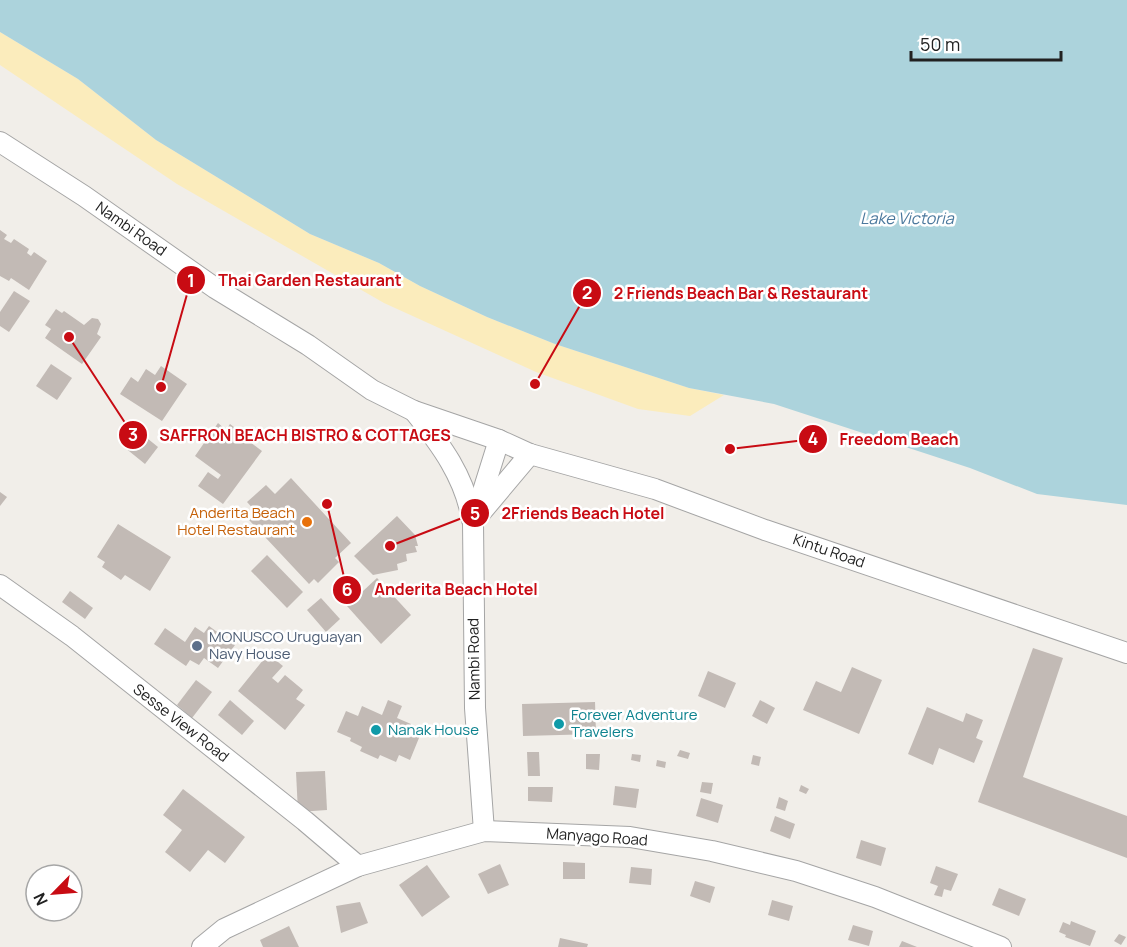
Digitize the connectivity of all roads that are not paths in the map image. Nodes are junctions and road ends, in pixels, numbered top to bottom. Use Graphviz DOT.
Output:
graph roads {
  1 [pos="0,142"];
  2 [pos="414,411"];
  3 [pos="499,440"];
  4 [pos="531,454"];
  5 [pos="472,523"];
  6 [pos="0,585"];
  7 [pos="1127,653"];
  8 [pos="484,831"];
  9 [pos="358,866"];
  10 [pos="202,947"];
  11 [pos="1001,947"];
  1 -- 2 [label="street, Nambi Road"];
  2 -- 3 [label="street, Nambi Road"];
  2 -- 5 [label="street, Nambi Road"];
  3 -- 4 [label="street, Nambi Road"];
  3 -- 5 [label="street, Nambi Road"];
  4 -- 5 [label="street"];
  4 -- 7 [label="street, Kintu Road"];
  5 -- 8 [label="street, Nambi Road"];
  6 -- 9 [label="street, Sesse View Road"];
  8 -- 9 [label="street, Manyago Road"];
  8 -- 11 [label="street, Manyago Road"];
  9 -- 10 [label="street, Manyago Road"];
}
